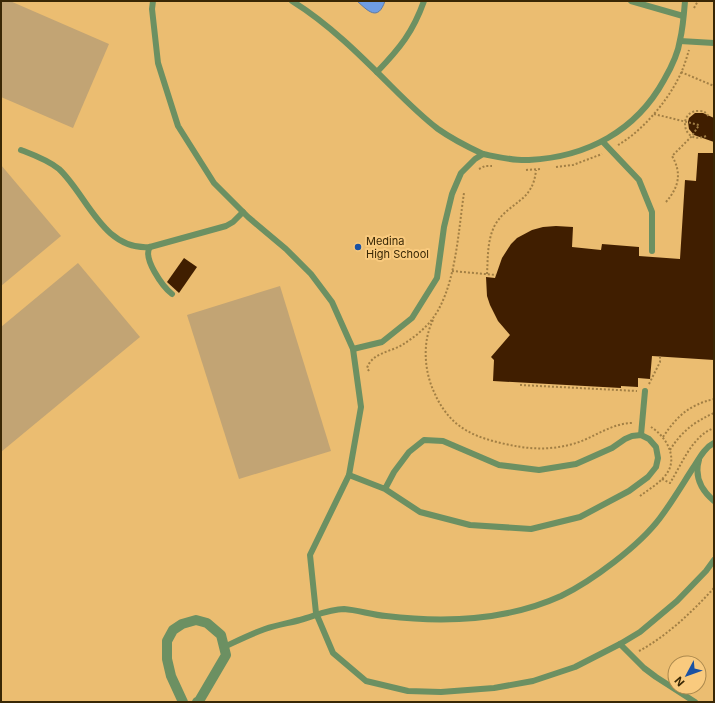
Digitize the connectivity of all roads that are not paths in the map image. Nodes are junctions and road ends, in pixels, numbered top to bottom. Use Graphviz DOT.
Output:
graph roads {
  1 [pos="153,1"];
  2 [pos="292,1"];
  3 [pos="424,1"];
  4 [pos="631,1"];
  5 [pos="685,1"];
  6 [pos="683,16"];
  7 [pos="680,41"];
  8 [pos="714,43"];
  9 [pos="377,72"];
  10 [pos="603,142"];
  11 [pos="21,150"];
  12 [pos="484,154"];
  13 [pos="243,212"];
  14 [pos="150,247"];
  15 [pos="652,252"];
  16 [pos="172,294"];
  17 [pos="353,349"];
  18 [pos="644,391"];
  19 [pos="641,435"];
  20 [pos="714,442"];
  21 [pos="703,452"];
  22 [pos="349,475"];
  23 [pos="385,489"];
  24 [pos="714,500"];
  25 [pos="714,560"];
  26 [pos="316,613"];
  27 [pos="620,644"];
  28 [pos="224,647"];
  29 [pos="183,702"];
  30 [pos="197,702"];
  31 [pos="695,702"];
  1 -- 13 [label="lane"];
  2 -- 9 [label="lane"];
  3 -- 9 [label="lane"];
  4 -- 6 [label="lane"];
  5 -- 6 [label="lane"];
  6 -- 7 [label="lane"];
  7 -- 8 [label="lane"];
  7 -- 10 [label="lane"];
  9 -- 12 [label="lane"];
  10 -- 12 [label="lane"];
  10 -- 15 [label="lane"];
  11 -- 14 [label="lane"];
  12 -- 17 [label="lane"];
  13 -- 14 [label="lane"];
  13 -- 17 [label="lane"];
  14 -- 16 [label="lane"];
  17 -- 22 [label="lane"];
  18 -- 19 [label="lane"];
  19 -- 23 [label="lane"];
  19 -- 23 [label="lane"];
  20 -- 21 [label="lane"];
  21 -- 24 [label="lane"];
  21 -- 26 [label="lane"];
  22 -- 23 [label="lane"];
  22 -- 26 [label="lane"];
  25 -- 27 [label="lane"];
  26 -- 27 [label="lane"];
  26 -- 28 [label="lane"];
  27 -- 31 [label="lane"];
  28 -- 29 [label="street"];
  28 -- 30 [label="street"];
}
